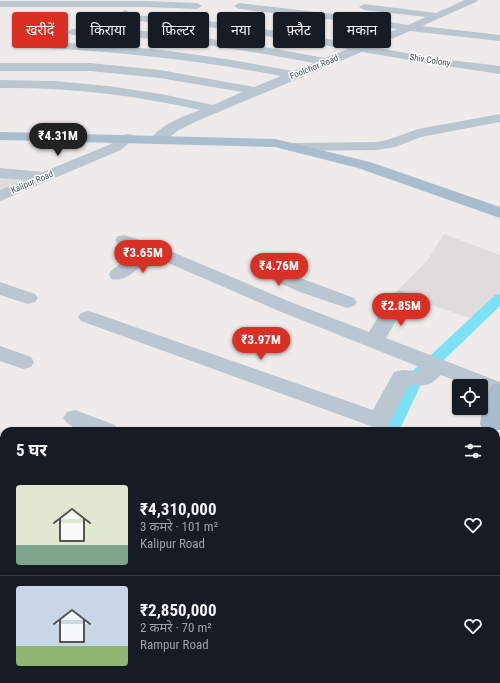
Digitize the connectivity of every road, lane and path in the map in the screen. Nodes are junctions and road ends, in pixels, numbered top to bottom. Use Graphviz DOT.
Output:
graph roads {
  1 [pos="374,0"];
  2 [pos="471,1"];
  3 [pos="0,4"];
  4 [pos="420,4"];
  5 [pos="454,4"];
  6 [pos="197,6"];
  7 [pos="357,7"];
  8 [pos="439,11"];
  9 [pos="273,13"];
  10 [pos="273,17"];
  11 [pos="325,17"];
  12 [pos="140,18"];
  13 [pos="424,22"];
  14 [pos="408,28"];
  15 [pos="500,30"];
  16 [pos="72,32"];
  17 [pos="391,35"];
  18 [pos="391,37"];
  19 [pos="391,38"];
  20 [pos="500,38"];
  21 [pos="404,42"];
  22 [pos="333,43"];
  23 [pos="460,45"];
  24 [pos="359,48"];
  25 [pos="327,62"];
  26 [pos="0,68"];
  27 [pos="500,70"];
  28 [pos="294,75"];
  29 [pos="275,83"];
  30 [pos="0,84"];
  31 [pos="255,91"];
  32 [pos="214,109"];
  33 [pos="500,118"];
  34 [pos="0,136"];
  35 [pos="128,138"];
  36 [pos="158,139"];
  37 [pos="293,147"];
  38 [pos="0,172"];
  39 [pos="44,177"];
  40 [pos="0,196"];
  41 [pos="500,213"];
  42 [pos="124,240"];
  43 [pos="150,249"];
  44 [pos="118,275"];
  45 [pos="279,276"];
  46 [pos="0,288"];
  47 [pos="307,288"];
  48 [pos="400,297"];
  49 [pos="28,298"];
  50 [pos="347,302"];
  51 [pos="286,306"];
  52 [pos="88,317"];
  53 [pos="374,341"];
  54 [pos="0,353"];
  55 [pos="22,362"];
  56 [pos="422,371"];
  57 [pos="500,390"];
  58 [pos="75,418"];
  59 [pos="495,425"];
  60 [pos="97,427"];
  1 -- 4 [label="street"];
  2 -- 5 [label="street, Foolchor Road"];
  3 -- 6 [label="street"];
  5 -- 8 [label="street, Foolchor Road"];
  7 -- 8 [label="street"];
  8 -- 13 [label="street, Foolchor Road"];
  9 -- 10 [label="street"];
  11 -- 14 [label="street"];
  12 -- 22 [label="street, Shiv Colony"];
  13 -- 14 [label="street, Foolchor Road"];
  13 -- 15 [label="street"];
  14 -- 17 [label="street, Foolchor Road"];
  14 -- 20 [label="street"];
  16 -- 25 [label="street"];
  18 -- 23 [label="street"];
  19 -- 21 [label="street"];
  24 -- 25 [label="street, Foolchor Road"];
  24 -- 27 [label="street, Shiv Colony"];
  25 -- 28 [label="street, Foolchor Road"];
  26 -- 31 [label="street"];
  28 -- 29 [label="street, Foolchor Road"];
  28 -- 29 [label="street"];
  29 -- 31 [label="street, Foolchor Road"];
  30 -- 32 [label="street"];
  31 -- 32 [label="street, Foolchor Road"];
  32 -- 36 [label="street, Foolchor Road"];
  33 -- 37 [label="street"];
  34 -- 35 [label="main road"];
  35 -- 36 [label="main road"];
  35 -- 39 [label="street, Kalipur Road"];
  36 -- 37 [label="main road"];
  37 -- 41 [label="main road"];
  38 -- 39 [label="street"];
  39 -- 40 [label="street, Kalipur Road"];
  42 -- 43 [label="street"];
  43 -- 44 [label="street"];
  43 -- 51 [label="street"];
  45 -- 47 [label="street"];
  46 -- 49 [label="street"];
  47 -- 50 [label="street"];
  47 -- 51 [label="street"];
  48 -- 53 [label="street"];
  51 -- 53 [label="street"];
  52 -- 56 [label="street"];
  53 -- 56 [label="street"];
  54 -- 55 [label="street"];
  56 -- 57 [label="street"];
  57 -- 59 [label="main road"];
  58 -- 60 [label="street"];
}
